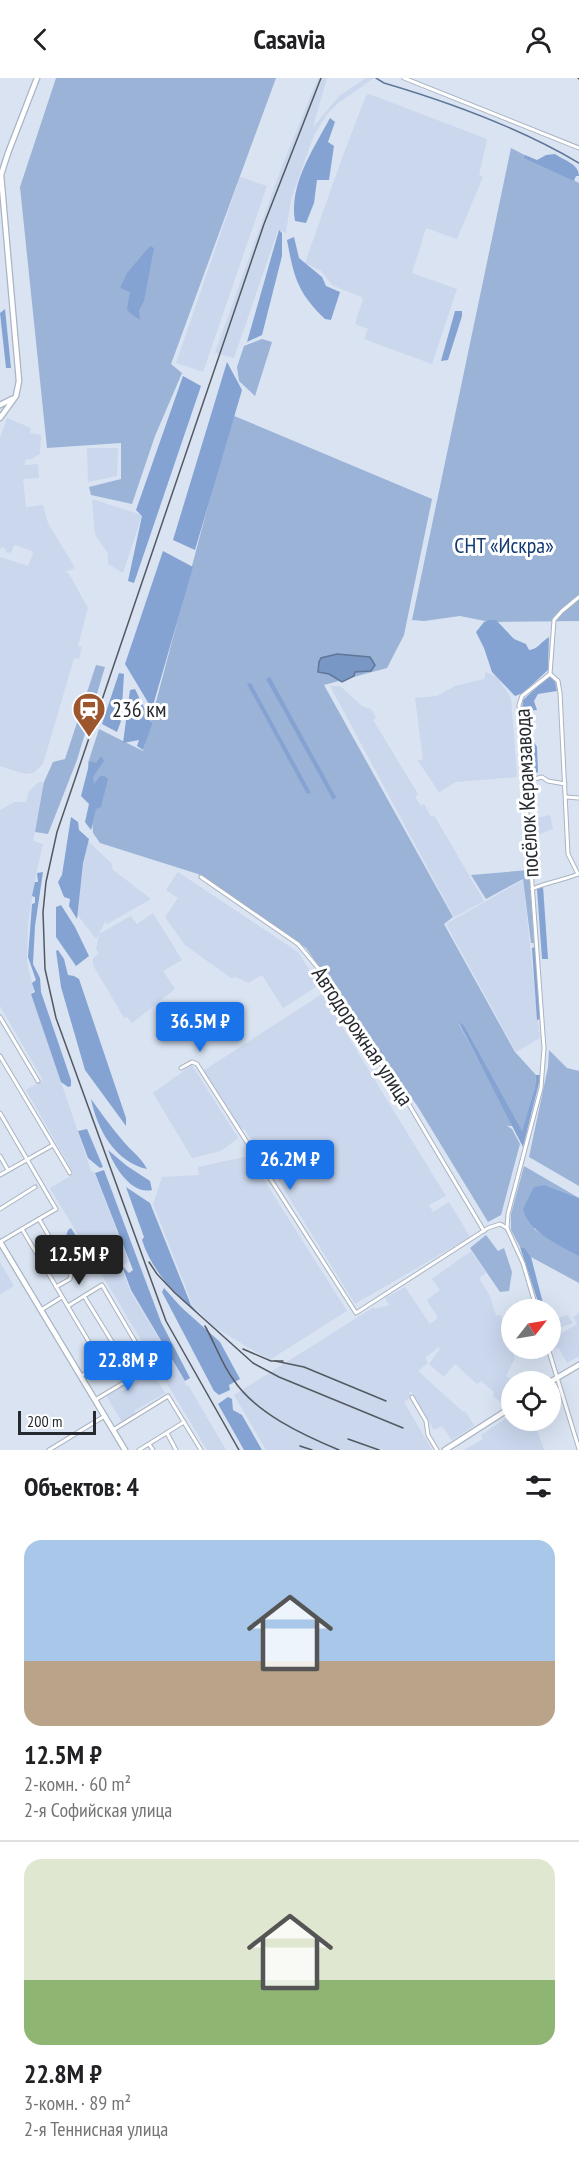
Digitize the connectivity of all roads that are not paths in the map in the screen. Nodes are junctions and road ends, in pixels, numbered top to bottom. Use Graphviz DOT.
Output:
graph roads {
  1 [pos="37,78"];
  2 [pos="404,78"];
  3 [pos="579,148"];
  4 [pos="14,398"];
  5 [pos="0,405"];
  6 [pos="0,418"];
  7 [pos="579,597"];
  8 [pos="549,674"];
  9 [pos="523,782"];
  10 [pos="566,784"];
  11 [pos="565,797"];
  12 [pos="579,798"];
  13 [pos="578,874"];
  14 [pos="201,877"];
  15 [pos="532,889"];
  16 [pos="0,1017"];
  17 [pos="0,1056"];
  18 [pos="181,1068"];
  19 [pos="38,1081"];
  20 [pos="0,1113"];
  21 [pos="53,1144"];
  22 [pos="0,1156"];
  23 [pos="27,1159"];
  24 [pos="8,1170"];
  25 [pos="70,1173"];
  26 [pos="0,1175"];
  27 [pos="35,1187"];
  28 [pos="0,1209"];
  29 [pos="39,1219"];
  30 [pos="507,1228"];
  31 [pos="22,1229"];
  32 [pos="484,1231"];
  33 [pos="0,1242"];
  34 [pos="0,1247"];
  35 [pos="25,1286"];
  36 [pos="56,1287"];
  37 [pos="84,1296"];
  38 [pos="62,1297"];
  39 [pos="534,1299"];
  40 [pos="68,1306"];
  41 [pos="40,1311"];
  42 [pos="119,1353"];
  43 [pos="102,1364"];
  44 [pos="579,1365"];
  45 [pos="150,1367"];
  46 [pos="561,1376"];
  47 [pos="80,1377"];
  48 [pos="561,1388"];
  49 [pos="412,1397"];
  50 [pos="95,1400"];
  51 [pos="501,1414"];
  52 [pos="104,1417"];
  53 [pos="184,1422"];
  54 [pos="113,1430"];
  55 [pos="166,1433"];
  56 [pos="149,1444"];
  57 [pos="579,1449"];
  58 [pos="49,1450"];
  59 [pos="124,1450"];
  60 [pos="139,1450"];
  61 [pos="153,1450"];
  62 [pos="176,1450"];
  63 [pos="201,1450"];
  64 [pos="437,1450"];
  65 [pos="445,1450"];
  1 -- 4 [label="main road"];
  2 -- 3 [label="street"];
  4 -- 5 [label="main road"];
  4 -- 6 [label="main road"];
  7 -- 8 [label="street, посёлок Керамзавода"];
  8 -- 9 [label="street, посёлок Керамзавода"];
  8 -- 10 [label="street, посёлок Керамзавода"];
  9 -- 10 [label="street"];
  9 -- 15 [label="street, посёлок Керамзавода"];
  10 -- 11 [label="street, посёлок Керамзавода"];
  11 -- 12 [label="street, посёлок Керамзавода"];
  11 -- 13 [label="street, посёлок Керамзавода"];
  13 -- 15 [label="street"];
  14 -- 32 [label="street, Автодорожная улица"];
  15 -- 30 [label="street"];
  16 -- 19 [label="street"];
  17 -- 21 [label="street"];
  18 -- 32 [label="street"];
  20 -- 23 [label="street"];
  21 -- 23 [label="street"];
  21 -- 25 [label="street"];
  22 -- 24 [label="street"];
  23 -- 24 [label="street"];
  23 -- 29 [label="street"];
  24 -- 26 [label="street"];
  27 -- 28 [label="street"];
  29 -- 31 [label="street"];
  29 -- 36 [label="street"];
  30 -- 32 [label="street"];
  30 -- 39 [label="street"];
  31 -- 33 [label="street"];
  31 -- 36 [label="street"];
  33 -- 35 [label="main road"];
  34 -- 35 [label="main road"];
  35 -- 41 [label="main road"];
  36 -- 38 [label="street"];
  37 -- 40 [label="street"];
  37 -- 42 [label="street"];
  37 -- 42 [label="street"];
  38 -- 40 [label="street"];
  38 -- 41 [label="street"];
  40 -- 43 [label="street"];
  41 -- 47 [label="main road"];
  42 -- 43 [label="street"];
  43 -- 47 [label="street"];
  44 -- 46 [label="main road"];
  45 -- 50 [label="street"];
  47 -- 50 [label="main road"];
  47 -- 52 [label="main road"];
  48 -- 57 [label="street"];
  49 -- 64 [label="street"];
  50 -- 52 [label="main road"];
  51 -- 65 [label="main road"];
  52 -- 54 [label="main road"];
  52 -- 58 [label="street"];
  52 -- 59 [label="main road"];
  53 -- 54 [label="street"];
  53 -- 55 [label="street"];
  53 -- 63 [label="street"];
  54 -- 59 [label="main road"];
  55 -- 56 [label="street"];
  55 -- 62 [label="street"];
  56 -- 60 [label="street"];
  56 -- 61 [label="street"];
}
